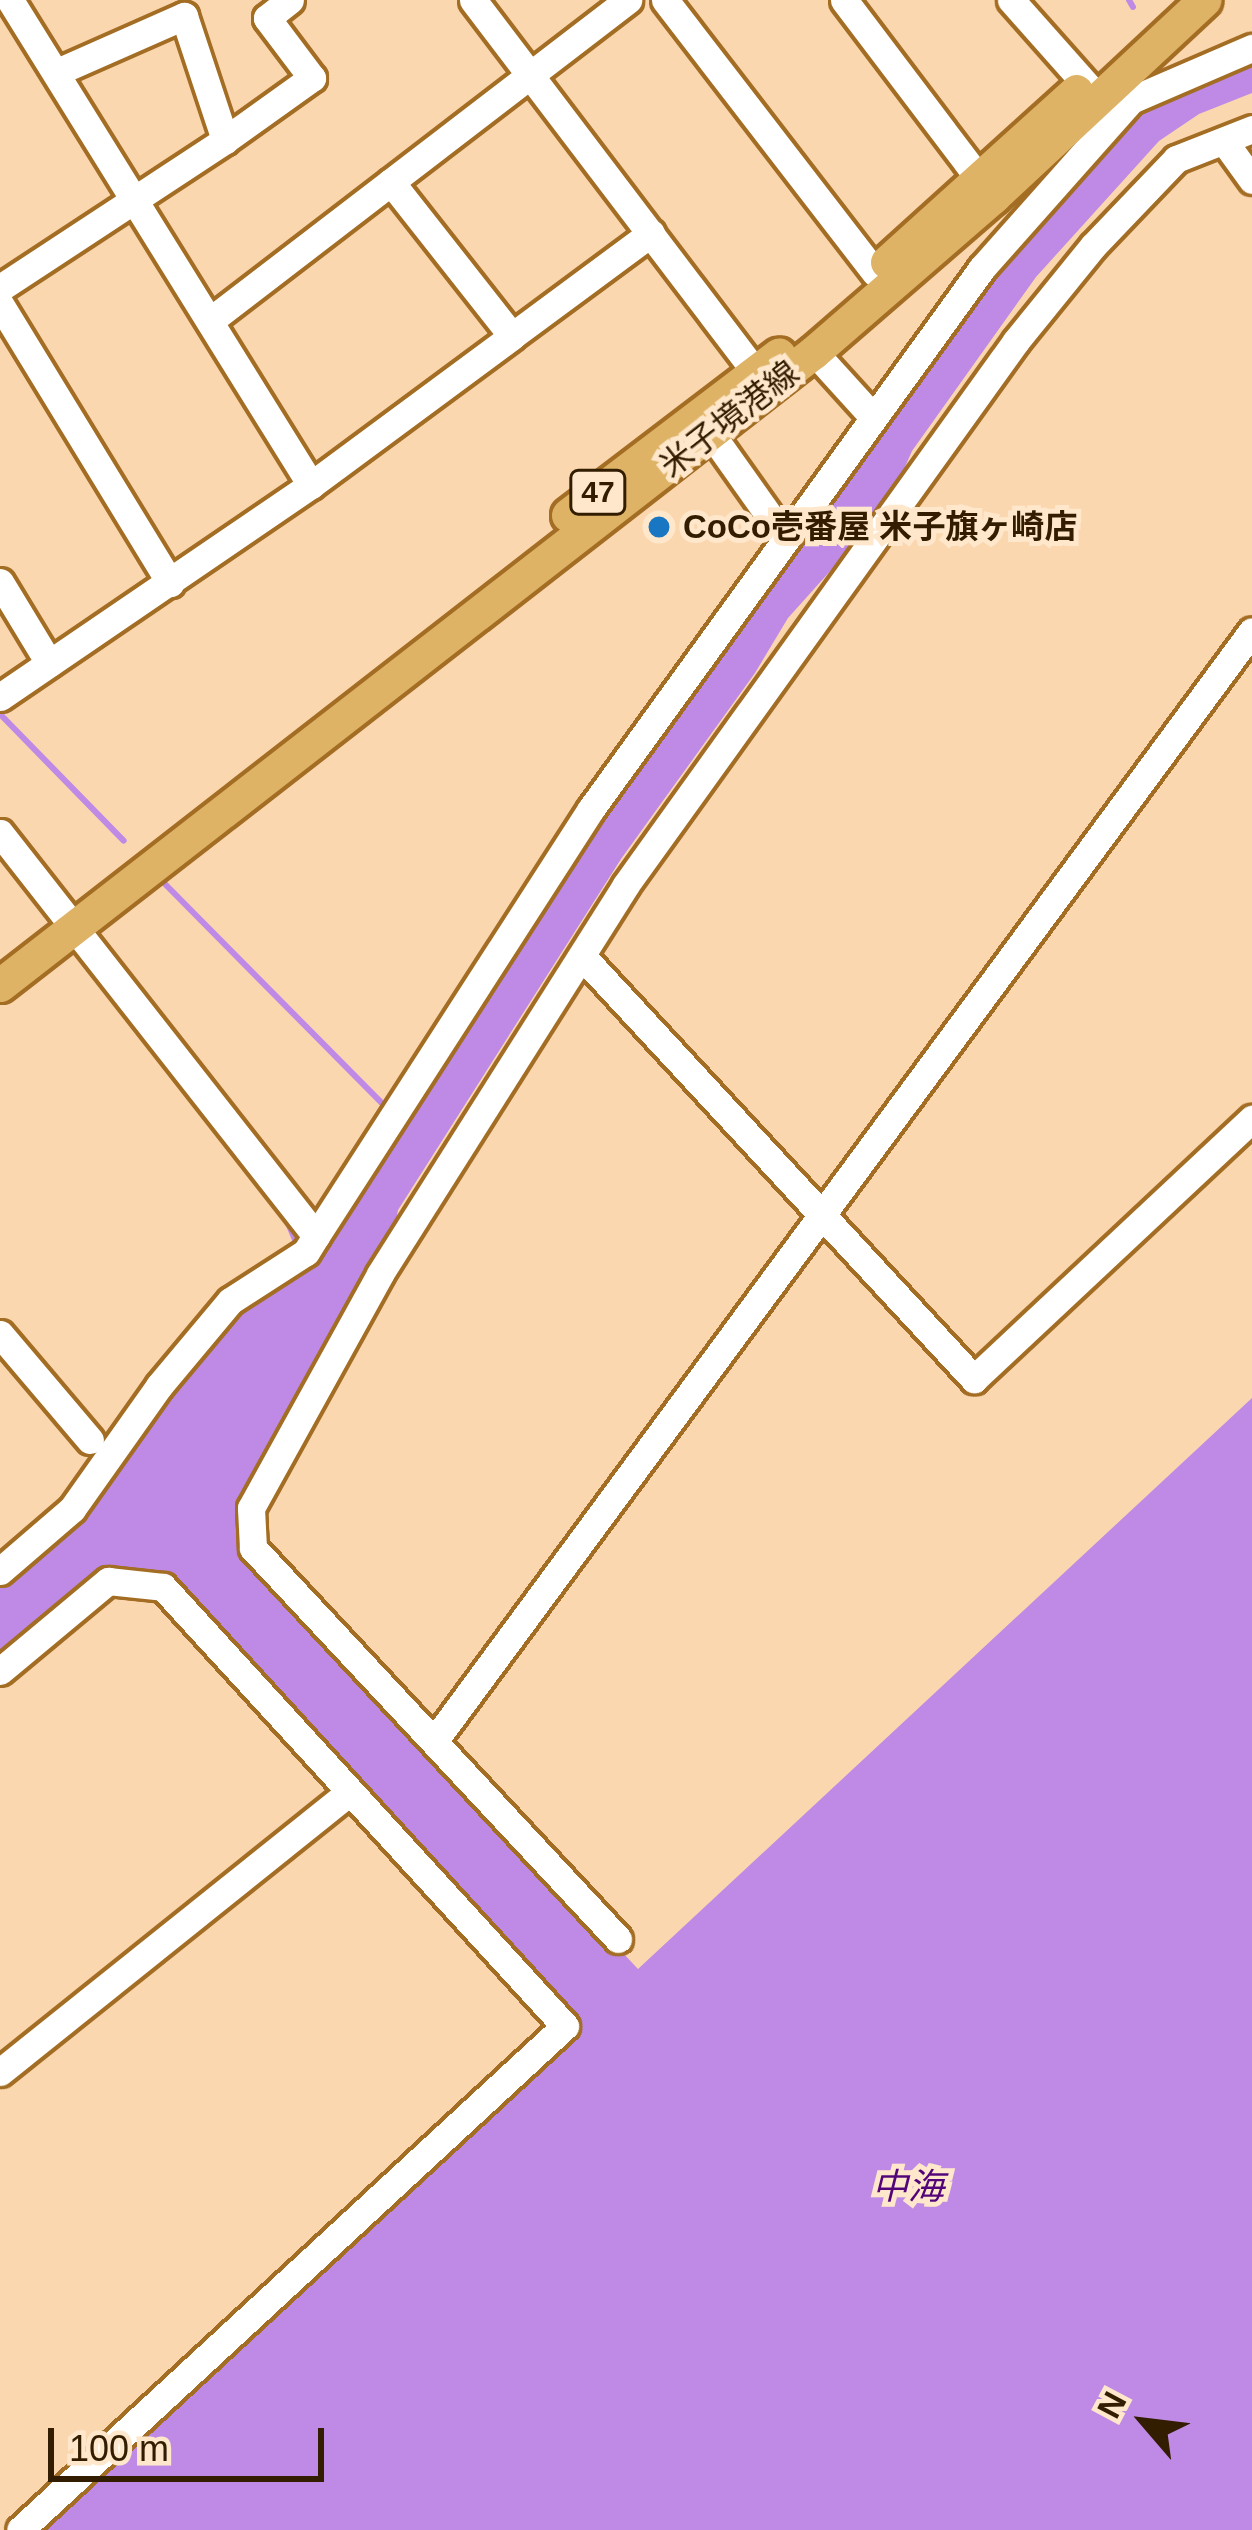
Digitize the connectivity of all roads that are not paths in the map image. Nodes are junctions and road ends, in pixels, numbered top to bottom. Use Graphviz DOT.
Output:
graph roads {
  1 [pos="10,0"];
  2 [pos="473,0"];
  3 [pos="628,0"];
  4 [pos="665,0"];
  5 [pos="844,0"];
  6 [pos="1011,0"];
  7 [pos="1175,0"];
  8 [pos="1204,0"];
  9 [pos="271,6"];
  10 [pos="1252,48"];
  11 [pos="57,72"];
  12 [pos="530,76"];
  13 [pos="1092,91"];
  14 [pos="1252,129"];
  15 [pos="225,140"];
  16 [pos="1224,141"];
  17 [pos="977,176"];
  18 [pos="1252,180"];
  19 [pos="391,182"];
  20 [pos="132,199"];
  21 [pos="651,233"];
  22 [pos="875,273"];
  23 [pos="0,288"];
  24 [pos="0,304"];
  25 [pos="211,320"];
  26 [pos="512,336"];
  27 [pos="814,352"];
  28 [pos="761,380"];
  29 [pos="873,417"];
  30 [pos="712,435"];
  31 [pos="311,485"];
  32 [pos="785,538"];
  33 [pos="0,582"];
  34 [pos="170,583"];
  35 [pos="1252,631"];
  36 [pos="49,662"];
  37 [pos="0,697"];
  38 [pos="0,832"];
  39 [pos="71,918"];
  40 [pos="581,956"];
  41 [pos="0,961"];
  42 [pos="0,985"];
  43 [pos="1252,1119"];
  44 [pos="820,1216"];
  45 [pos="316,1236"];
  46 [pos="1,1339"];
  47 [pos="90,1440"];
  48 [pos="0,1571"];
  49 [pos="0,1671"];
  50 [pos="435,1740"];
  51 [pos="350,1792"];
  52 [pos="618,1939"];
  53 [pos="0,2072"];
  54 [pos="20,2530"];
  1 -- 11 [label="street"];
  2 -- 12 [label="street"];
  3 -- 12 [label="street"];
  4 -- 22 [label="street"];
  5 -- 17 [label="street"];
  6 -- 13 [label="street"];
  7 -- 13 [label="main road, 米子境港線 / 47"];
  8 -- 13 [label="main road, 米子境港線 / 47"];
  9 -- 15 [label="street"];
  10 -- 29 [label="street"];
  11 -- 15 [label="street"];
  11 -- 20 [label="street"];
  12 -- 19 [label="street"];
  12 -- 21 [label="street"];
  13 -- 17 [label="main road, 米子境港線 / 47"];
  13 -- 27 [label="main road, 米子境港線 / 47"];
  14 -- 16 [label="street"];
  15 -- 20 [label="street"];
  16 -- 18 [label="street"];
  16 -- 40 [label="street"];
  17 -- 22 [label="main road, 米子境港線 / 47"];
  19 -- 25 [label="street"];
  19 -- 26 [label="street"];
  20 -- 23 [label="street"];
  20 -- 25 [label="street"];
  21 -- 26 [label="street"];
  21 -- 28 [label="street"];
  22 -- 28 [label="main road, 米子境港線 / 47"];
  24 -- 34 [label="street"];
  25 -- 31 [label="street"];
  26 -- 31 [label="street"];
  27 -- 28 [label="main road, 米子境港線 / 47"];
  27 -- 29 [label="street"];
  28 -- 30 [label="main road, 米子境港線 / 47"];
  28 -- 39 [label="main road, 米子境港線 / 47"];
  29 -- 32 [label="street"];
  30 -- 32 [label="street"];
  30 -- 39 [label="main road, 米子境港線 / 47"];
  31 -- 34 [label="street"];
  32 -- 45 [label="street"];
  33 -- 36 [label="street"];
  34 -- 36 [label="street"];
  35 -- 44 [label="street"];
  36 -- 37 [label="street"];
  38 -- 39 [label="street"];
  39 -- 41 [label="main road, 米子境港線 / 47"];
  39 -- 42 [label="main road, 米子境港線 / 47"];
  39 -- 45 [label="street"];
  40 -- 44 [label="street"];
  40 -- 50 [label="street"];
  43 -- 44 [label="street"];
  44 -- 50 [label="street"];
  45 -- 48 [label="street"];
  46 -- 47 [label="street"];
  49 -- 51 [label="street"];
  50 -- 52 [label="street"];
  51 -- 53 [label="street"];
  51 -- 54 [label="street"];
}
